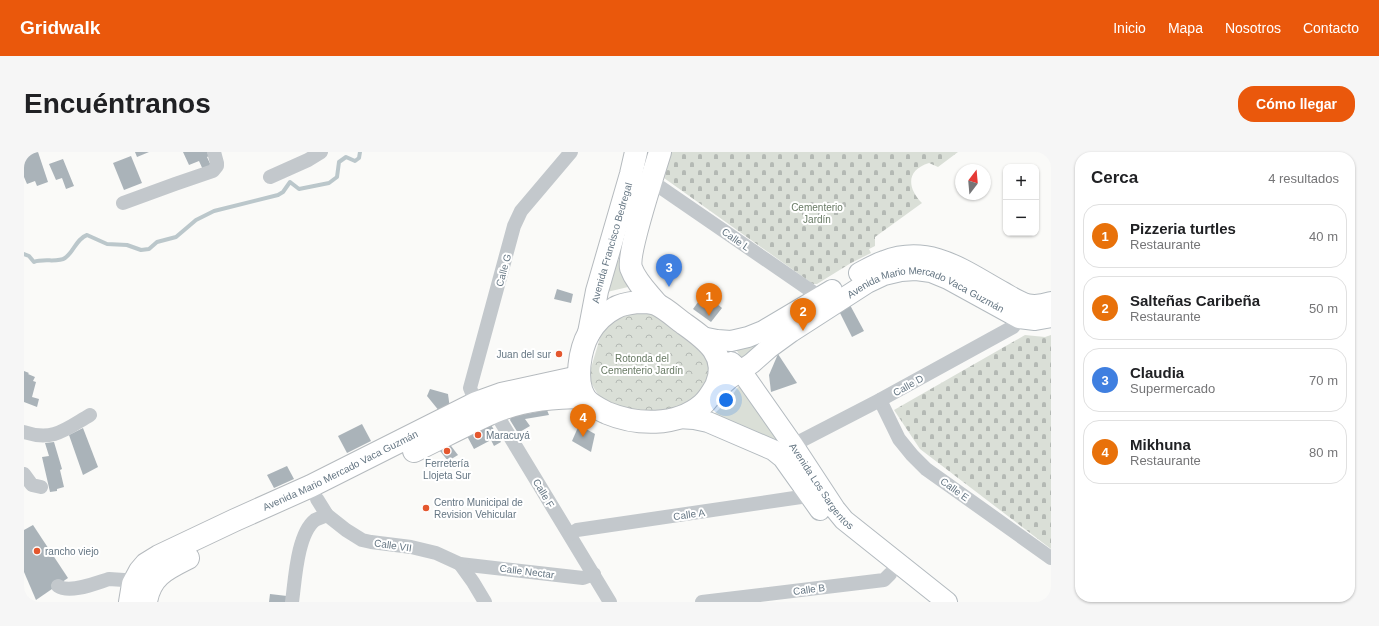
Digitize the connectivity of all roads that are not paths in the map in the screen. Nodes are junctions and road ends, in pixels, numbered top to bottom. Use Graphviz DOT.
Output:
graph roads {
  1 [pos="214,152"];
  2 [pos="321,152"];
  3 [pos="571,152"];
  4 [pos="636,152"];
  5 [pos="660,152"];
  6 [pos="270,177"];
  7 [pos="651,184"];
  8 [pos="123,203"];
  9 [pos="1051,302"];
  10 [pos="656,303"];
  11 [pos="823,303"];
  12 [pos="1021,311"];
  13 [pos="1051,317"];
  14 [pos="589,334"];
  15 [pos="709,344"];
  16 [pos="741,371"];
  17 [pos="582,387"];
  18 [pos="711,395"];
  19 [pos="880,400"];
  20 [pos="486,407"];
  21 [pos="90,416"];
  22 [pos="678,418"];
  23 [pos="24,432"];
  24 [pos="793,445"];
  25 [pos="24,474"];
  26 [pos="41,487"];
  27 [pos="808,494"];
  28 [pos="318,500"];
  29 [pos="570,534"];
  30 [pos="1051,558"];
  31 [pos="460,564"];
  32 [pos="895,568"];
  33 [pos="594,574"];
  34 [pos="58,586"];
  35 [pos="132,593"];
  36 [pos="146,602"];
  37 [pos="292,602"];
  38 [pos="485,602"];
  39 [pos="610,602"];
  40 [pos="702,602"];
  41 [pos="924,602"];
  42 [pos="947,602"];
  1 -- 8 [label="street"];
  2 -- 6 [label="street"];
  3 -- 20 [label="street, Calle G"];
  4 -- 14 [label="main road, Avenida Francisco Bedregal"];
  5 -- 7 [label="main road"];
  7 -- 10 [label="main road"];
  7 -- 11 [label="street, Calle L"];
  9 -- 12 [label="main road, Avenida Mario Mercado Vaca Guzmán"];
  10 -- 14 [label="main road"];
  10 -- 15 [label="main road, Avenida Mario Mercado Vaca Guzmán"];
  11 -- 12 [label="main road, Avenida Mario Mercado Vaca Guzmán"];
  11 -- 15 [label="main road, Avenida Mario Mercado Vaca Guzmán"];
  11 -- 16 [label="main road, Avenida Mario Mercado Vaca Guzmán"];
  12 -- 13 [label="main road, Avenida Mario Mercado Vaca Guzmán"];
  12 -- 19 [label="street, Calle D"];
  14 -- 17 [label="main road"];
  15 -- 16 [label="main road, Avenida Los Sargentos"];
  15 -- 18 [label="main road, Avenida Mario Mercado Vaca Guzmán"];
  16 -- 18 [label="main road, Avenida Mario Mercado Vaca Guzmán"];
  16 -- 24 [label="main road, Avenida Los Sargentos"];
  17 -- 20 [label="main road, Avenida Mario Mercado Vaca Guzmán"];
  17 -- 22 [label="main road, Avenida Mario Mercado Vaca Guzmán"];
  18 -- 22 [label="main road, Avenida Mario Mercado Vaca Guzmán"];
  19 -- 24 [label="street, Calle D"];
  19 -- 30 [label="street, Calle E"];
  20 -- 28 [label="main road, Avenida Mario Mercado Vaca Guzmán"];
  20 -- 29 [label="street, Calle F"];
  21 -- 23 [label="street"];
  22 -- 27 [label="main road, Avenida Los Sargentos"];
  24 -- 32 [label="main road, Avenida Los Sargentos"];
  25 -- 26 [label="street"];
  27 -- 29 [label="street, Calle A"];
  27 -- 32 [label="main road, Avenida Los Sargentos"];
  28 -- 31 [label="street, Calle VII"];
  28 -- 35 [label="main road, Avenida Mario Mercado Vaca Guzmán"];
  28 -- 36 [label="main road, Avenida Mario Mercado Vaca Guzmán"];
  28 -- 37 [label="street"];
  29 -- 33 [label="street, Calle F"];
  31 -- 33 [label="street, Calle Nectar"];
  31 -- 38 [label="street"];
  32 -- 40 [label="street, Calle B"];
  32 -- 41 [label="main road, Avenida Los Sargentos"];
  32 -- 42 [label="main road, Avenida Los Sargentos"];
  33 -- 39 [label="street, Calle F"];
  34 -- 35 [label="street"];
}
